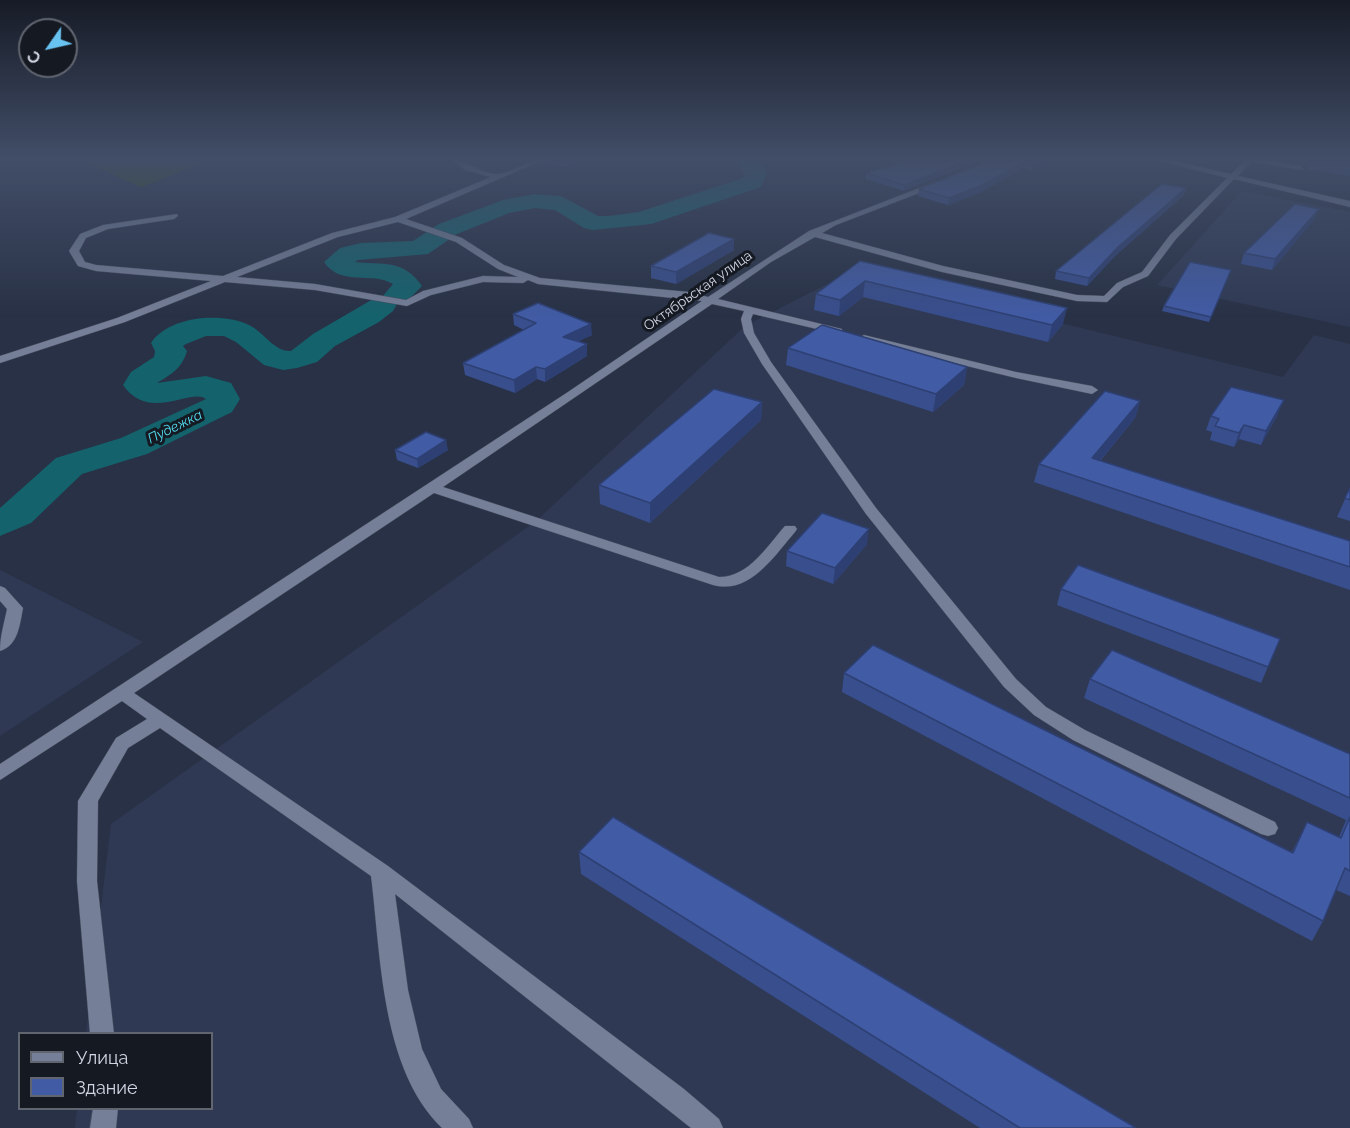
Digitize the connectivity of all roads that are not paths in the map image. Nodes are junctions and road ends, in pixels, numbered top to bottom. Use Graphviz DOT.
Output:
graph roads {
  1 [pos="413,213"];
  2 [pos="857,213"];
  3 [pos="1197,213"];
  4 [pos="174,216"];
  5 [pos="398,219"];
  6 [pos="812,233"];
  7 [pos="224,278"];
  8 [pos="538,281"];
  9 [pos="708,299"];
  10 [pos="750,309"];
  11 [pos="0,360"];
  12 [pos="1092,390"];
  13 [pos="433,488"];
  14 [pos="790,529"];
  15 [pos="0,591"];
  16 [pos="0,646"];
  17 [pos="122,693"];
  18 [pos="160,718"];
  19 [pos="0,773"];
  20 [pos="1268,828"];
  21 [pos="381,872"];
  22 [pos="102,1032"];
  23 [pos="106,1110"];
  24 [pos="103,1128"];
  25 [pos="460,1128"];
  26 [pos="710,1128"];
  1 -- 5 [label="street"];
  2 -- 6 [label="street, Октябрьская улица"];
  3 -- 6 [label="street"];
  4 -- 7 [label="street"];
  5 -- 7 [label="street"];
  5 -- 8 [label="street"];
  6 -- 9 [label="street, Октябрьская улица"];
  7 -- 8 [label="street"];
  7 -- 11 [label="street"];
  8 -- 9 [label="street"];
  9 -- 10 [label="street"];
  9 -- 13 [label="street, Октябрьская улица"];
  10 -- 12 [label="street"];
  10 -- 20 [label="street"];
  13 -- 14 [label="street"];
  13 -- 17 [label="street, Октябрьская улица"];
  15 -- 16 [label="street"];
  17 -- 18 [label="street"];
  17 -- 19 [label="street, Октябрьская улица"];
  18 -- 21 [label="street"];
  18 -- 22 [label="street"];
  21 -- 25 [label="street"];
  21 -- 26 [label="street"];
  23 -- 24 [label="street"];
}
